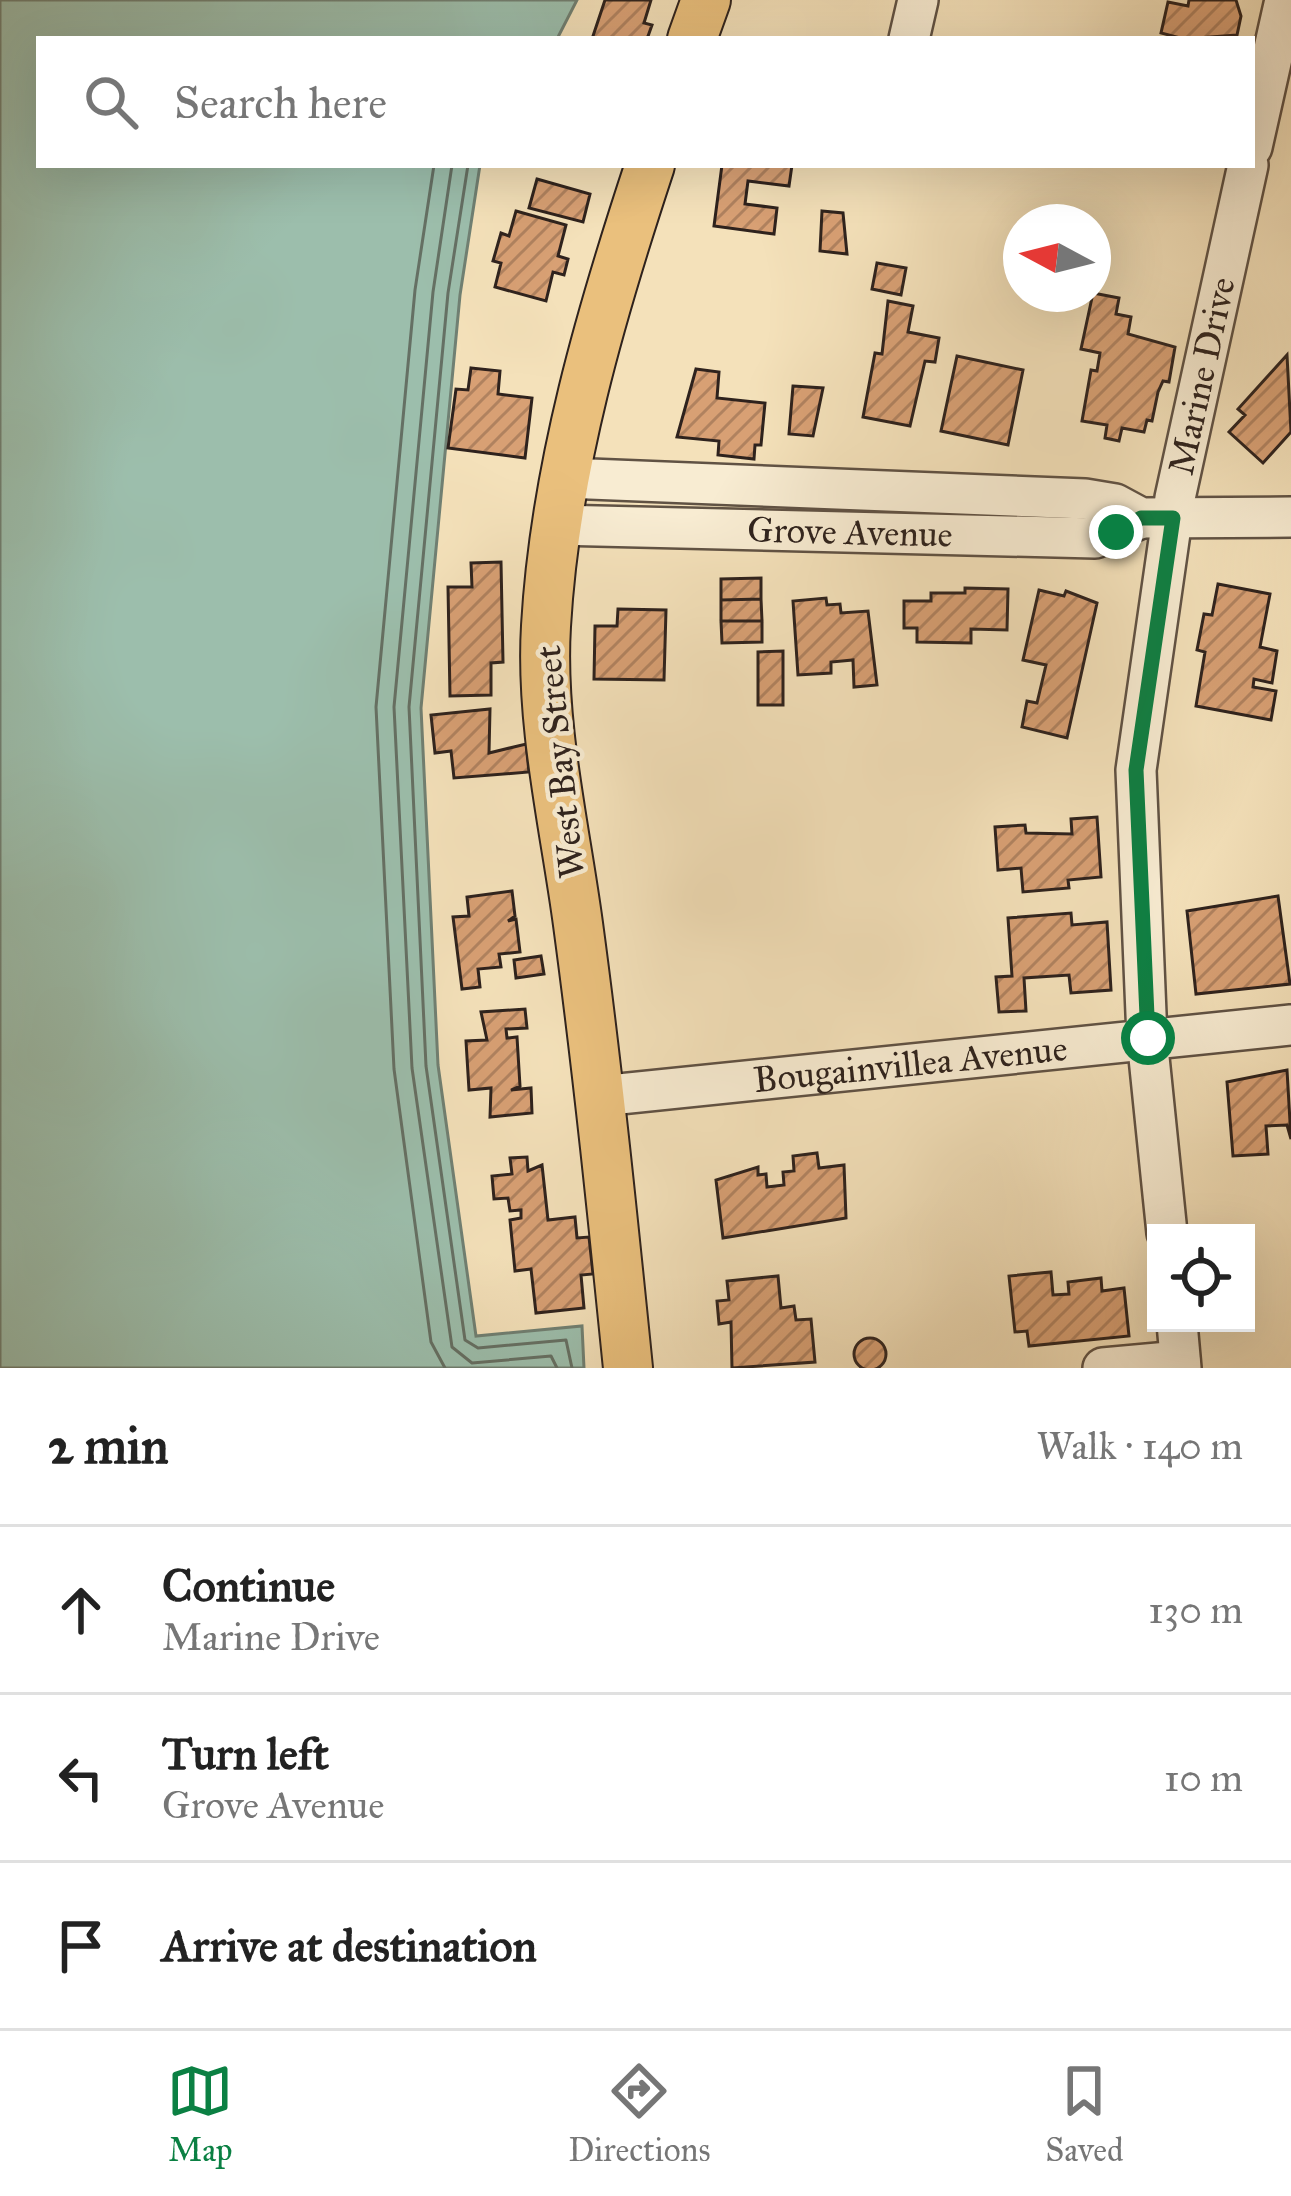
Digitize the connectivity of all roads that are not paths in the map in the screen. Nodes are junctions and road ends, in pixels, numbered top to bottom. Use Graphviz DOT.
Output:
graph roads {
  1 [pos="706,0"];
  2 [pos="918,0"];
  3 [pos="1285,0"];
  4 [pos="693,36"];
  5 [pos="910,36"];
  6 [pos="1255,134"];
  7 [pos="649,168"];
  8 [pos="1247,168"];
  9 [pos="565,478"];
  10 [pos="1291,517"];
  11 [pos="1157,518"];
  12 [pos="556,525"];
  13 [pos="1291,1025"];
  14 [pos="1148,1038"];
  15 [pos="601,1096"];
  16 [pos="1166,1224"];
  17 [pos="1179,1351"];
  18 [pos="628,1368"];
  19 [pos="1102,1368"];
  1 -- 4 [label="main road"];
  2 -- 5 [label="street"];
  3 -- 6 [label="street"];
  7 -- 9 [label="main road, West Bay Street"];
  8 -- 11 [label="street, Marine Drive"];
  9 -- 11 [label="street, Grove Avenue"];
  9 -- 12 [label="main road, West Bay Street"];
  10 -- 11 [label="street, Grove Avenue"];
  11 -- 12 [label="street, Grove Avenue"];
  11 -- 14 [label="street, Marine Drive"];
  12 -- 15 [label="main road, West Bay Street"];
  13 -- 14 [label="street, Bougainvillea Avenue"];
  14 -- 15 [label="street, Bougainvillea Avenue"];
  14 -- 16 [label="street, Marine Drive"];
  15 -- 18 [label="main road, West Bay Street"];
  17 -- 19 [label="street"];
}
